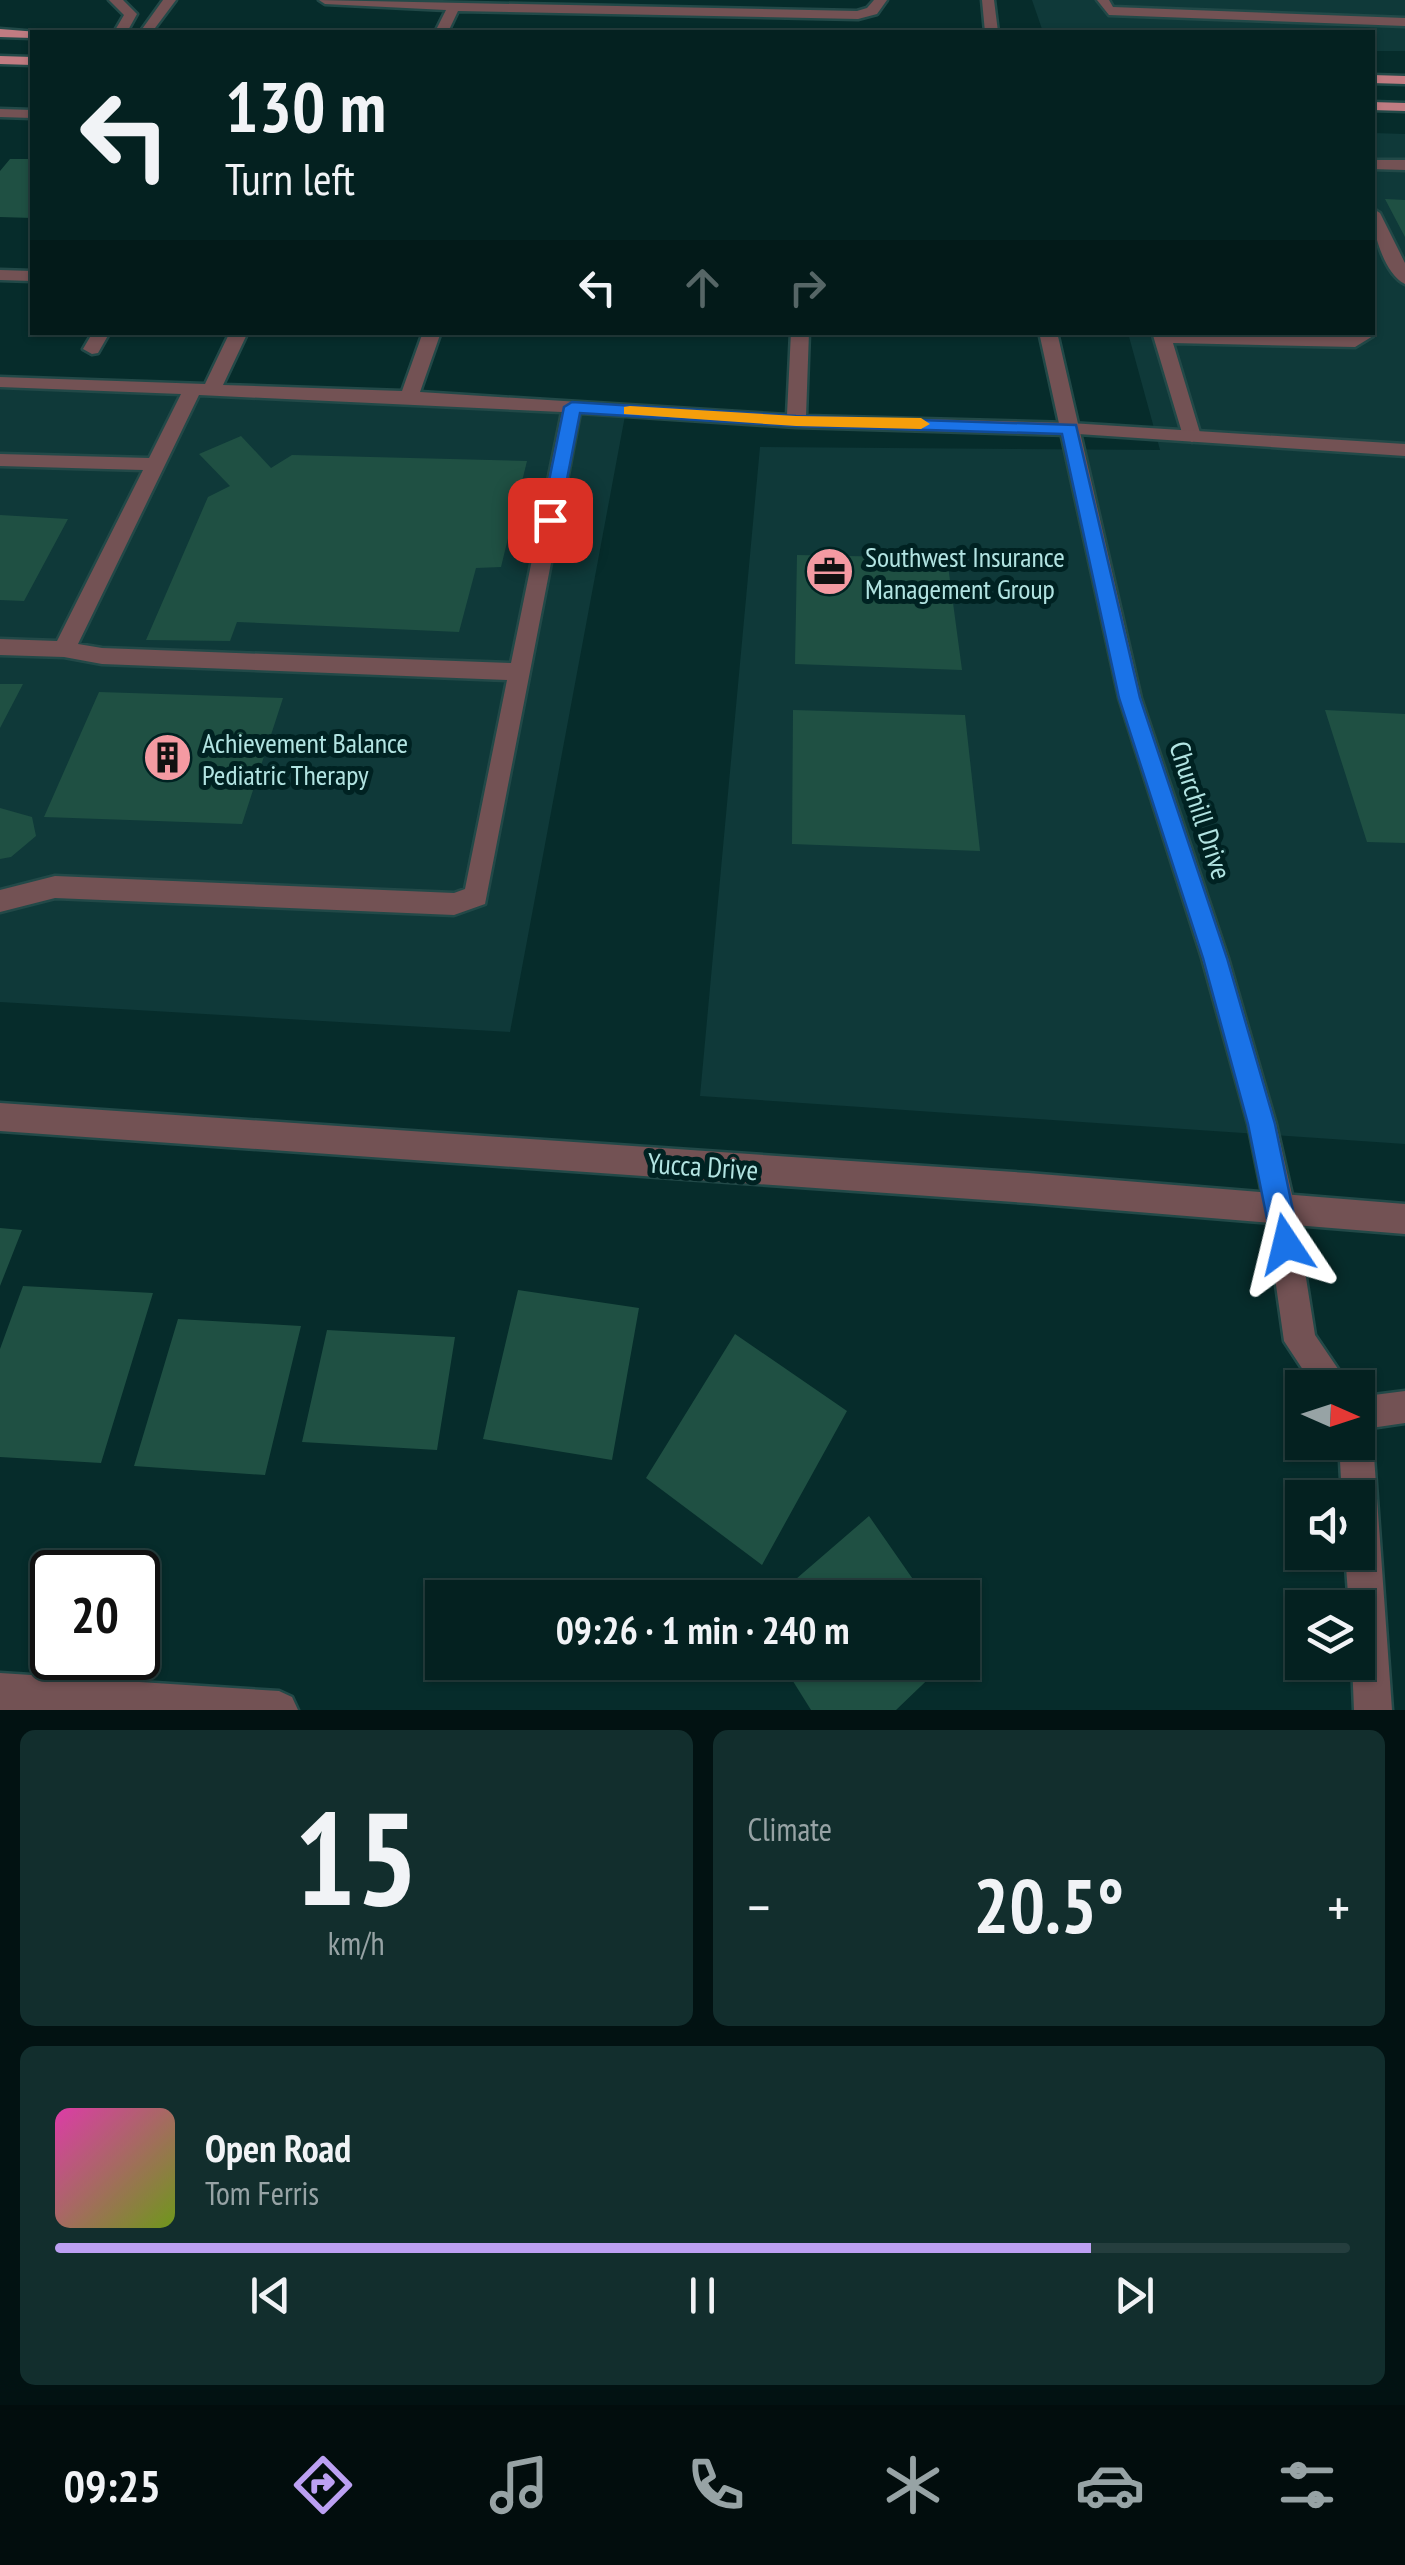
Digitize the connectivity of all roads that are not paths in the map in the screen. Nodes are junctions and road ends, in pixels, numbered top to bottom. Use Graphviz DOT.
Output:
graph roads {
  1 [pos="114,0"];
  2 [pos="170,0"];
  3 [pos="325,0"];
  4 [pos="881,0"];
  5 [pos="988,0"];
  6 [pos="1103,0"];
  7 [pos="1318,0"];
  8 [pos="456,4"];
  9 [pos="614,5"];
  10 [pos="689,6"];
  11 [pos="1405,22"];
  12 [pos="1331,26"];
  13 [pos="608,27"];
  14 [pos="122,30"];
  15 [pos="148,30"];
  16 [pos="443,30"];
  17 [pos="992,30"];
  18 [pos="0,33"];
  19 [pos="30,34"];
  20 [pos="0,60"];
  21 [pos="30,61"];
  22 [pos="1375,78"];
  23 [pos="1405,80"];
  24 [pos="1375,106"];
  25 [pos="1405,107"];
  26 [pos="0,113"];
  27 [pos="25,114"];
  28 [pos="0,134"];
  29 [pos="1375,164"];
  30 [pos="1405,165"];
  31 [pos="1375,219"];
  32 [pos="1396,261"];
  33 [pos="1375,266"];
  34 [pos="0,275"];
  35 [pos="30,276"];
  36 [pos="1405,279"];
  37 [pos="236,335"];
  38 [pos="431,335"];
  39 [pos="800,335"];
  40 [pos="1049,335"];
  41 [pos="1363,335"];
  42 [pos="1162,336"];
  43 [pos="0,382"];
  44 [pos="202,389"];
  45 [pos="410,397"];
  46 [pos="572,407"];
  47 [pos="796,421"];
  48 [pos="1070,429"];
  49 [pos="1192,436"];
  50 [pos="1405,450"];
  51 [pos="0,460"];
  52 [pos="155,464"];
  53 [pos="0,647"];
  54 [pos="66,649"];
  55 [pos="520,672"];
  56 [pos="0,900"];
  57 [pos="0,1117"];
  58 [pos="1280,1208"];
  59 [pos="1405,1219"];
  60 [pos="1322,1370"];
  61 [pos="1405,1407"];
  62 [pos="1375,1411"];
  63 [pos="1357,1460"];
  64 [pos="0,1692"];
  65 [pos="279,1710"];
  66 [pos="1373,1710"];
  1 -- 14 [label="street"];
  2 -- 15 [label="street"];
  3 -- 8 [label="street"];
  4 -- 10 [label="street"];
  5 -- 17 [label="street"];
  6 -- 12 [label="street"];
  7 -- 12 [label="street"];
  8 -- 9 [label="street"];
  8 -- 16 [label="street"];
  9 -- 10 [label="street"];
  9 -- 13 [label="street"];
  11 -- 12 [label="street"];
  18 -- 19 [label="main road"];
  20 -- 21 [label="main road"];
  22 -- 23 [label="main road"];
  24 -- 25 [label="main road"];
  26 -- 27 [label="street"];
  27 -- 28 [label="street"];
  29 -- 30 [label="street"];
  31 -- 32 [label="street"];
  32 -- 33 [label="street"];
  32 -- 36 [label="street"];
  34 -- 35 [label="street"];
  37 -- 44 [label="street"];
  38 -- 45 [label="street"];
  39 -- 47 [label="street"];
  40 -- 48 [label="street, Churchill Drive"];
  41 -- 42 [label="street"];
  42 -- 49 [label="street"];
  43 -- 44 [label="street"];
  44 -- 45 [label="street"];
  44 -- 52 [label="street"];
  45 -- 46 [label="street"];
  46 -- 47 [label="street"];
  46 -- 55 [label="street"];
  47 -- 48 [label="street"];
  48 -- 49 [label="street"];
  48 -- 58 [label="street, Churchill Drive"];
  49 -- 50 [label="street"];
  51 -- 52 [label="street"];
  52 -- 54 [label="street"];
  53 -- 54 [label="street"];
  54 -- 55 [label="street"];
  55 -- 56 [label="street"];
  57 -- 58 [label="street, Yucca Drive"];
  58 -- 59 [label="street, Yucca Drive"];
  58 -- 60 [label="street, Churchill Drive"];
  61 -- 62 [label="street"];
  63 -- 66 [label="street"];
  64 -- 65 [label="street"];
}
